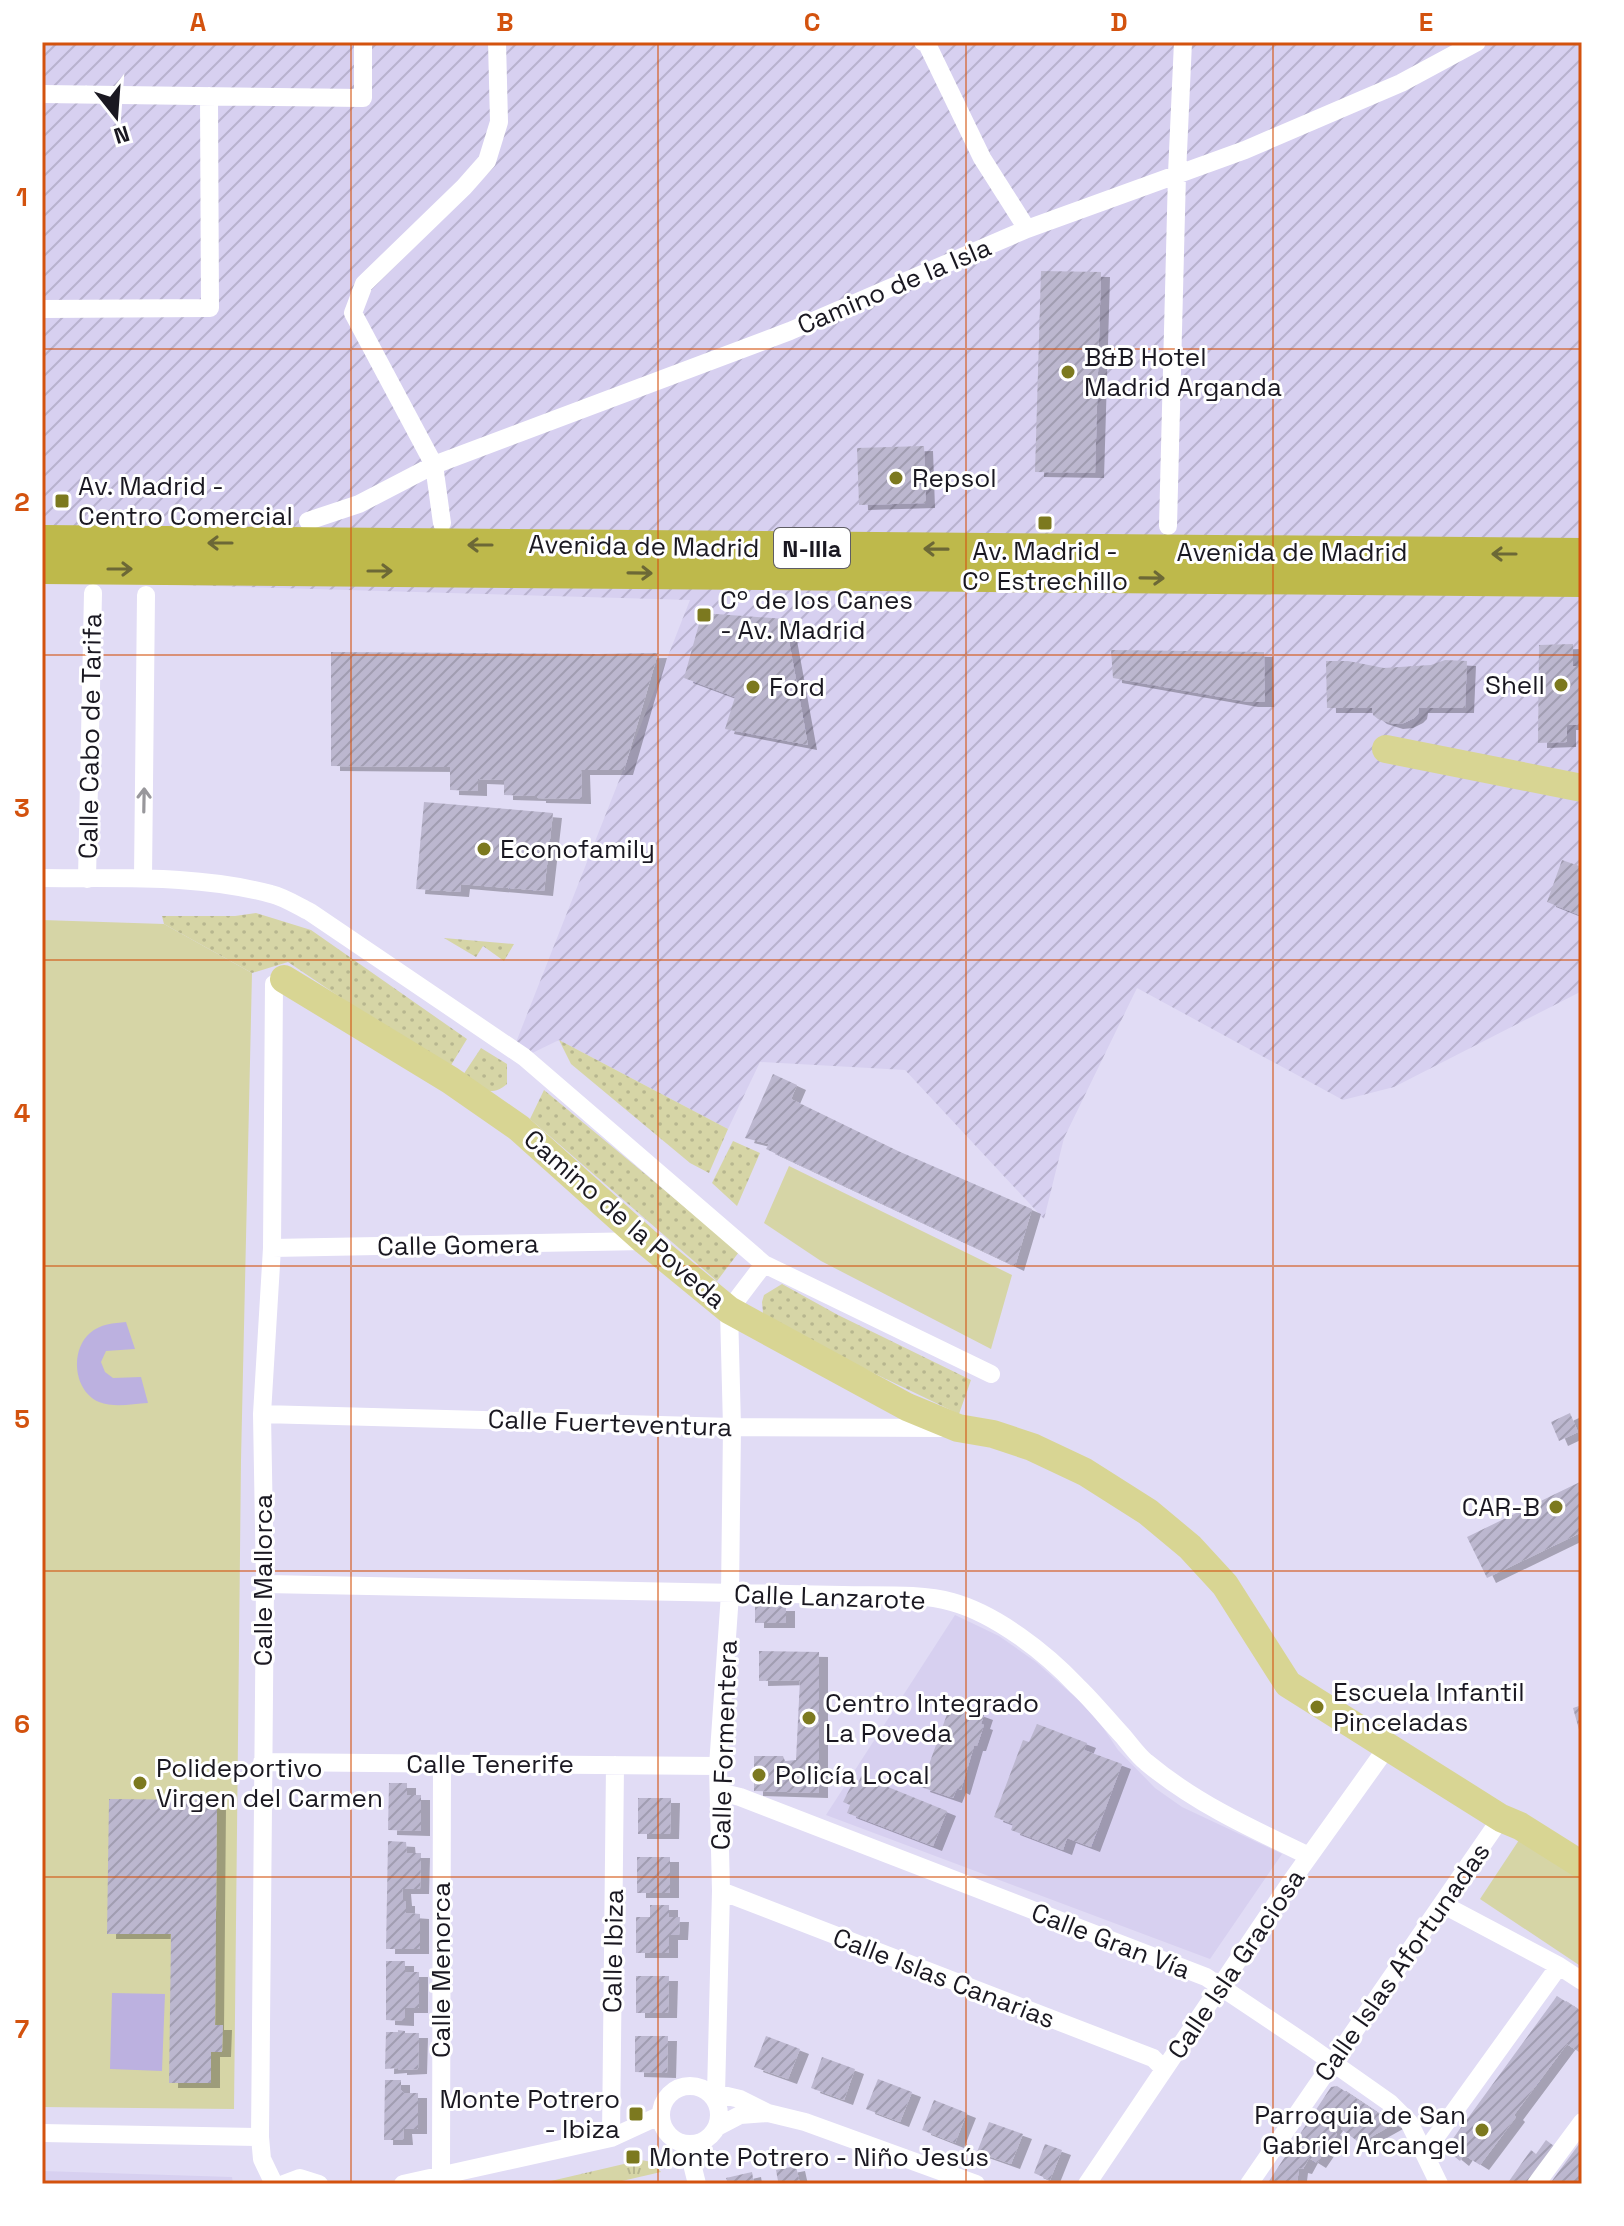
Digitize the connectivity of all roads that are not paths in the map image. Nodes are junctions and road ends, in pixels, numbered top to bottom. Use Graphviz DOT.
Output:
graph roads {
  1 [pos="363,42"];
  2 [pos="497,42"];
  3 [pos="1183,42"];
  4 [pos="1477,42"];
  5 [pos="925,43"];
  6 [pos="42,94"];
  7 [pos="209,96"];
  8 [pos="1177,174"];
  9 [pos="1027,229"];
  10 [pos="42,309"];
  11 [pos="434,465"];
  12 [pos="308,521"];
  13 [pos="442,523"];
  14 [pos="1168,526"];
  15 [pos="42,541"];
  16 [pos="1582,554"];
  17 [pos="42,568"];
  18 [pos="1582,581"];
  19 [pos="93,593"];
  20 [pos="146,595"];
  21 [pos="1386,749"];
  22 [pos="1582,788"];
  23 [pos="42,878"];
  24 [pos="143,878"];
  25 [pos="87,879"];
  26 [pos="284,979"];
  27 [pos="645,1241"];
  28 [pos="272,1248"];
  29 [pos="764,1264"];
  30 [pos="729,1310"];
  31 [pos="991,1374"];
  32 [pos="262,1414"];
  33 [pos="732,1427"];
  34 [pos="958,1428"];
  35 [pos="265,1584"];
  36 [pos="730,1594"];
  37 [pos="1388,1746"];
  38 [pos="262,1762"];
  39 [pos="442,1764"];
  40 [pos="615,1765"];
  41 [pos="718,1766"];
  42 [pos="719,1792"];
  43 [pos="1501,1818"];
  44 [pos="1309,1856"];
  45 [pos="1582,1865"];
  46 [pos="721,1891"];
  47 [pos="1442,1904"];
  48 [pos="1559,1966"];
  49 [pos="1582,1981"];
  50 [pos="1220,1987"];
  51 [pos="1333,2062"];
  52 [pos="1164,2069"];
  53 [pos="711,2092"];
  54 [pos="768,2113"];
  55 [pos="661,2115"];
  56 [pos="1582,2122"];
  57 [pos="717,2127"];
  58 [pos="42,2133"];
  59 [pos="260,2137"];
  60 [pos="611,2138"];
  61 [pos="679,2141"];
  62 [pos="1425,2152"];
  63 [pos="441,2175"];
  64 [pos="274,2184"];
  65 [pos="284,2184"];
  66 [pos="319,2184"];
  67 [pos="403,2184"];
  68 [pos="697,2184"];
  69 [pos="976,2184"];
  70 [pos="1087,2184"];
  71 [pos="1249,2184"];
  72 [pos="1439,2184"];
  73 [pos="1536,2184"];
  1 -- 7 [label="street"];
  2 -- 11 [label="street"];
  3 -- 8 [label="street"];
  4 -- 8 [label="street, Camino de la Isla"];
  5 -- 9 [label="street"];
  6 -- 7 [label="street"];
  7 -- 10 [label="street"];
  8 -- 9 [label="street, Camino de la Isla"];
  8 -- 14 [label="street"];
  9 -- 11 [label="street, Camino de la Isla"];
  11 -- 12 [label="street, Camino de la Isla"];
  11 -- 13 [label="street"];
  16 -- 15 [label="highway, Avenida de Madrid / N-IIIa, one-way"];
  17 -- 18 [label="highway, Avenida de Madrid / N-IIIa, one-way"];
  19 -- 25 [label="street, Calle Cabo de Tarifa"];
  24 -- 20 [label="street, Calle Cabo de Tarifa, one-way"];
  21 -- 22 [label="main road"];
  23 -- 25 [label="street"];
  24 -- 25 [label="street"];
  24 -- 29 [label="street"];
  26 -- 27 [label="main road, Camino de la Poveda"];
  26 -- 28 [label="street, Calle Mallorca"];
  27 -- 28 [label="street, Calle Gomera"];
  27 -- 30 [label="main road, Camino de la Poveda"];
  28 -- 32 [label="street, Calle Mallorca"];
  29 -- 30 [label="street"];
  29 -- 31 [label="street"];
  30 -- 33 [label="street, Calle Formentera"];
  30 -- 34 [label="main road, Camino de la Poveda"];
  32 -- 33 [label="street, Calle Fuerteventura"];
  32 -- 35 [label="street, Calle Mallorca"];
  33 -- 34 [label="street, Calle Fuerteventura"];
  33 -- 36 [label="street, Calle Formentera"];
  34 -- 37 [label="main road, Camino de la Poveda"];
  35 -- 36 [label="street, Calle Lanzarote"];
  35 -- 38 [label="street, Calle Mallorca"];
  36 -- 41 [label="street, Calle Formentera"];
  36 -- 44 [label="street, Calle Lanzarote"];
  37 -- 43 [label="main road, Camino de la Poveda"];
  37 -- 44 [label="street, Calle Isla Graciosa"];
  38 -- 39 [label="street, Calle Tenerife"];
  38 -- 59 [label="street, Calle Mallorca"];
  39 -- 40 [label="street, Calle Tenerife"];
  39 -- 63 [label="street, Calle Menorca"];
  40 -- 41 [label="street, Calle Tenerife"];
  40 -- 60 [label="street, Calle Ibiza"];
  41 -- 42 [label="street, Calle Formentera"];
  42 -- 46 [label="street, Calle Formentera"];
  42 -- 50 [label="street, Calle Gran Vía"];
  43 -- 45 [label="main road, Camino de la Poveda"];
  43 -- 47 [label="street, Calle Islas Afortunadas"];
  44 -- 50 [label="street, Calle Isla Graciosa"];
  46 -- 52 [label="street, Calle Islas Canarias"];
  46 -- 53 [label="street, Calle Formentera"];
  47 -- 48 [label="street"];
  47 -- 51 [label="street, Calle Islas Afortunadas"];
  48 -- 49 [label="street"];
  48 -- 62 [label="street"];
  50 -- 51 [label="street, Calle Gran Vía"];
  50 -- 52 [label="street, Calle Isla Graciosa"];
  51 -- 62 [label="street, Calle Gran Vía"];
  51 -- 71 [label="street, Calle Islas Afortunadas"];
  52 -- 70 [label="street, Calle Isla Graciosa"];
  53 -- 54 [label="street"];
  53 -- 55 [label="street"];
  53 -- 57 [label="street"];
  54 -- 57 [label="street"];
  54 -- 69 [label="street"];
  55 -- 60 [label="street"];
  55 -- 61 [label="street"];
  56 -- 73 [label="street"];
  57 -- 61 [label="street"];
  58 -- 59 [label="street"];
  59 -- 64 [label="street, Calle Mallorca"];
  60 -- 61 [label="street"];
  60 -- 63 [label="street"];
  61 -- 68 [label="street"];
  62 -- 72 [label="street, Calle Gran Vía"];
  63 -- 67 [label="street"];
  65 -- 66 [label="street"];
}
